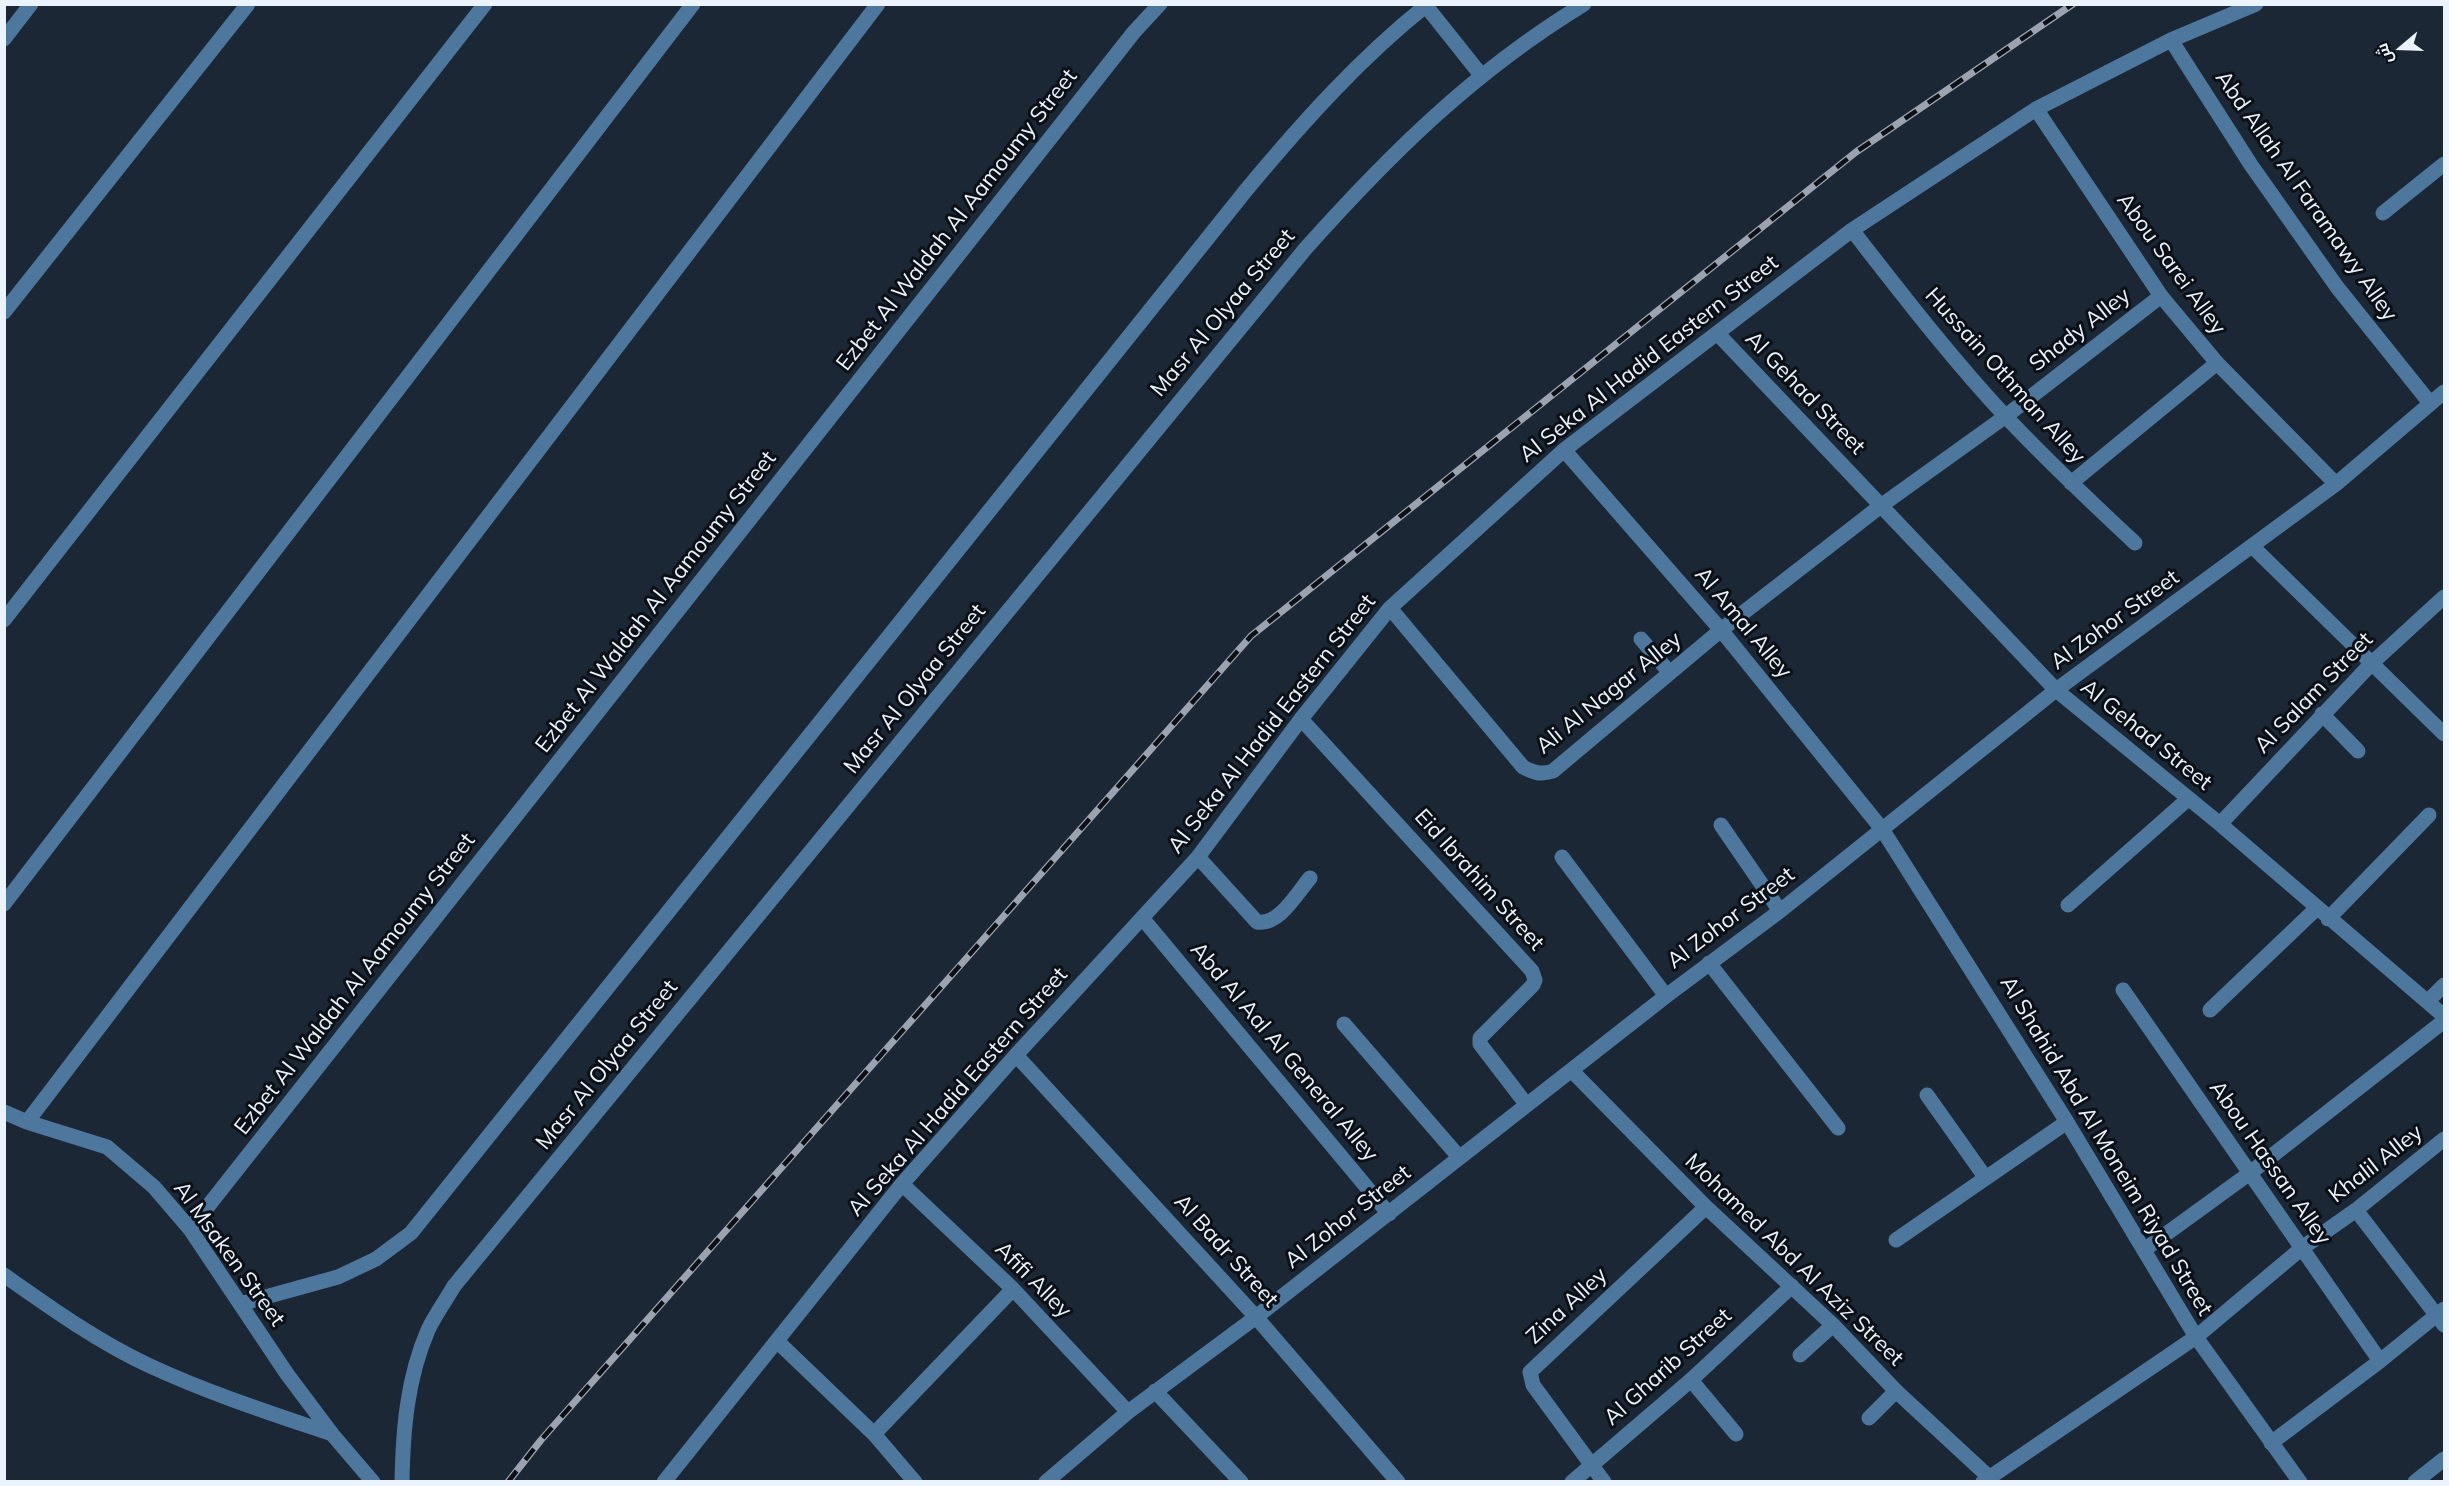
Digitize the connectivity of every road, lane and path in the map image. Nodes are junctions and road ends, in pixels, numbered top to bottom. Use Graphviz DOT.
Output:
graph roads {
  1 [pos="31,4"];
  2 [pos="248,4"];
  3 [pos="485,4"];
  4 [pos="693,4"];
  5 [pos="878,4"];
  6 [pos="1160,4"];
  7 [pos="1584,4"];
  8 [pos="2256,4"];
  9 [pos="1427,5"];
  10 [pos="4,39"];
  11 [pos="2170,40"];
  12 [pos="1481,75"];
  13 [pos="2036,109"];
  14 [pos="2445,164"];
  15 [pos="2383,213"];
  16 [pos="1852,230"];
  17 [pos="2161,296"];
  18 [pos="4,312"];
  19 [pos="1717,333"];
  20 [pos="2217,363"];
  21 [pos="2445,392"];
  22 [pos="2430,403"];
  23 [pos="2006,416"];
  24 [pos="1564,450"];
  25 [pos="2071,483"];
  26 [pos="2336,484"];
  27 [pos="1882,505"];
  28 [pos="2135,543"];
  29 [pos="2253,547"];
  30 [pos="2445,597"];
  31 [pos="1390,608"];
  32 [pos="4,620"];
  33 [pos="1721,630"];
  34 [pos="1641,639"];
  35 [pos="2372,663"];
  36 [pos="1670,673"];
  37 [pos="2056,690"];
  38 [pos="2322,714"];
  39 [pos="1301,719"];
  40 [pos="2445,734"];
  41 [pos="2358,751"];
  42 [pos="2188,799"];
  43 [pos="2429,815"];
  44 [pos="2220,824"];
  45 [pos="1721,825"];
  46 [pos="1882,829"];
  47 [pos="1198,857"];
  48 [pos="1562,857"];
  49 [pos="1310,878"];
  50 [pos="4,904"];
  51 [pos="2068,905"];
  52 [pos="1780,911"];
  53 [pos="2323,914"];
  54 [pos="1143,919"];
  55 [pos="1709,963"];
  56 [pos="2445,985"];
  57 [pos="2123,990"];
  58 [pos="1666,996"];
  59 [pos="2428,1001"];
  60 [pos="2210,1010"];
  61 [pos="2445,1016"];
  62 [pos="2445,1021"];
  63 [pos="1344,1024"];
  64 [pos="1016,1055"];
  65 [pos="1572,1071"];
  66 [pos="1927,1095"];
  67 [pos="1526,1104"];
  68 [pos="4,1112"];
  69 [pos="27,1122"];
  70 [pos="2067,1122"];
  71 [pos="1838,1128"];
  72 [pos="2445,1139"];
  73 [pos="1459,1157"];
  74 [pos="2250,1173"];
  75 [pos="1985,1177"];
  76 [pos="902,1184"];
  77 [pos="1706,1207"];
  78 [pos="2356,1210"];
  79 [pos="1389,1214"];
  80 [pos="190,1229"];
  81 [pos="1896,1240"];
  82 [pos="2302,1248"];
  83 [pos="2144,1250"];
  84 [pos="4,1275"];
  85 [pos="1792,1286"];
  86 [pos="1012,1289"];
  87 [pos="240,1304"];
  88 [pos="1256,1317"];
  89 [pos="2442,1317"];
  90 [pos="1833,1325"];
  91 [pos="2196,1336"];
  92 [pos="778,1342"];
  93 [pos="1800,1355"];
  94 [pos="2380,1361"];
  95 [pos="1691,1380"];
  96 [pos="1155,1391"];
  97 [pos="1896,1391"];
  98 [pos="1128,1412"];
  99 [pos="1869,1418"];
  100 [pos="332,1434"];
  101 [pos="874,1434"];
  102 [pos="1736,1434"];
  103 [pos="2271,1443"];
  104 [pos="2445,1459"];
  105 [pos="1591,1465"];
  106 [pos="1986,1479"];
  107 [pos="373,1482"];
  108 [pos="402,1482"];
  109 [pos="664,1482"];
  110 [pos="915,1482"];
  111 [pos="1046,1482"];
  112 [pos="1241,1482"];
  113 [pos="1398,1482"];
  114 [pos="1572,1482"];
  115 [pos="1604,1482"];
  116 [pos="2300,1482"];
  117 [pos="2415,1482"];
  1 -- 10 [label="street"];
  2 -- 18 [label="street"];
  3 -- 32 [label="street"];
  4 -- 50 [label="street"];
  5 -- 69 [label="street"];
  6 -- 80 [label="street, Ezbet Al Waldah Al Aamoumy Street"];
  7 -- 12 [label="street, Masr Al Olyaa Street"];
  8 -- 11 [label="street, Al Seka Al Hadid Eastern Street"];
  9 -- 12 [label="street"];
  9 -- 87 [label="street"];
  11 -- 13 [label="street, Al Seka Al Hadid Eastern Street"];
  11 -- 22 [label="street, Abd Allah Al Faramawy Alley"];
  12 -- 108 [label="street, Masr Al Olyaa Street"];
  13 -- 16 [label="street, Al Seka Al Hadid Eastern Street"];
  13 -- 17 [label="street, Abou Sarei Alley"];
  14 -- 15 [label="street"];
  16 -- 19 [label="street, Al Seka Al Hadid Eastern Street"];
  16 -- 23 [label="street, Hussain Othman Alley"];
  17 -- 20 [label="street, Abou Sarei Alley"];
  17 -- 23 [label="street, Shady Alley"];
  19 -- 24 [label="street, Al Seka Al Hadid Eastern Street"];
  19 -- 27 [label="street, Al Gehad Street"];
  20 -- 25 [label="street"];
  20 -- 26 [label="street, Abou Sarei Alley"];
  21 -- 22 [label="street, Al Zohor Street"];
  22 -- 26 [label="street, Al Zohor Street"];
  23 -- 25 [label="street, Hussain Othman Alley"];
  23 -- 27 [label="street, Shady Alley"];
  24 -- 31 [label="street, Al Seka Al Hadid Eastern Street"];
  24 -- 33 [label="street, Al Amal Alley"];
  25 -- 28 [label="street, Hussain Othman Alley"];
  26 -- 29 [label="street, Al Zohor Street"];
  27 -- 33 [label="street, Ali Al Nagar Alley"];
  27 -- 37 [label="street, Al Gehad Street"];
  29 -- 35 [label="street"];
  29 -- 37 [label="street, Al Zohor Street"];
  30 -- 35 [label="street, Al Salam Street"];
  31 -- 36 [label="street, Ali Al Nagar Alley"];
  31 -- 39 [label="street, Al Seka Al Hadid Eastern Street"];
  33 -- 36 [label="street, Ali Al Nagar Alley"];
  33 -- 46 [label="street, Al Amal Alley"];
  34 -- 36 [label="street"];
  35 -- 38 [label="street, Al Salam Street"];
  35 -- 40 [label="street"];
  37 -- 42 [label="street, Al Gehad Street"];
  37 -- 46 [label="street, Al Zohor Street"];
  38 -- 41 [label="street"];
  38 -- 44 [label="street, Al Salam Street"];
  39 -- 47 [label="street, Al Seka Al Hadid Eastern Street"];
  39 -- 67 [label="street, Eid Ibrahim Street"];
  42 -- 44 [label="street, Al Gehad Street"];
  42 -- 51 [label="street"];
  43 -- 53 [label="street"];
  44 -- 53 [label="street, Al Gehad Street"];
  45 -- 52 [label="street"];
  46 -- 52 [label="street, Al Zohor Street"];
  46 -- 70 [label="street, Al Shahid Abd Al Moneim Riyad Street"];
  47 -- 49 [label="street"];
  47 -- 54 [label="street, Al Seka Al Hadid Eastern Street"];
  48 -- 58 [label="street"];
  52 -- 55 [label="street, Al Zohor Street"];
  53 -- 59 [label="street, Al Gehad Street"];
  53 -- 60 [label="street"];
  54 -- 64 [label="street, Al Seka Al Hadid Eastern Street"];
  54 -- 79 [label="street, Abd Al Aal Al General Alley"];
  55 -- 58 [label="street, Al Zohor Street"];
  55 -- 71 [label="street"];
  56 -- 59 [label="street"];
  57 -- 74 [label="street, Abou Hassan Alley"];
  58 -- 65 [label="street, Al Zohor Street"];
  59 -- 61 [label="street, Al Gehad Street"];
  62 -- 74 [label="street"];
  63 -- 73 [label="street"];
  64 -- 76 [label="street, Al Seka Al Hadid Eastern Street"];
  64 -- 88 [label="street, Al Badr Street"];
  65 -- 67 [label="street, Al Zohor Street"];
  65 -- 77 [label="street, Mohamed Abd Al Aziz Street"];
  66 -- 75 [label="street"];
  67 -- 73 [label="street, Al Zohor Street"];
  68 -- 69 [label="street, Al Msaken Street"];
  69 -- 80 [label="street, Al Msaken Street"];
  70 -- 75 [label="street"];
  70 -- 83 [label="street, Al Shahid Abd Al Moneim Riyad Street"];
  72 -- 78 [label="street, Khalil Alley"];
  73 -- 79 [label="street, Al Zohor Street"];
  74 -- 82 [label="street, Abou Hassan Alley"];
  74 -- 83 [label="street"];
  75 -- 81 [label="street"];
  76 -- 86 [label="street, Afifi Alley"];
  76 -- 92 [label="street, Al Seka Al Hadid Eastern Street"];
  77 -- 85 [label="street, Mohamed Abd Al Aziz Street"];
  77 -- 105 [label="street, Zina Alley"];
  78 -- 82 [label="street, Khalil Alley"];
  78 -- 89 [label="street"];
  79 -- 88 [label="street, Al Zohor Street"];
  80 -- 87 [label="street, Al Msaken Street"];
  82 -- 91 [label="street, Khalil Alley"];
  82 -- 94 [label="street, Abou Hassan Alley"];
  83 -- 91 [label="street, Al Shahid Abd Al Moneim Riyad Street"];
  84 -- 100 [label="street"];
  85 -- 90 [label="street, Mohamed Abd Al Aziz Street"];
  85 -- 95 [label="street, Al Gharib Street"];
  86 -- 98 [label="street, Afifi Alley"];
  86 -- 101 [label="street"];
  87 -- 100 [label="street, Al Msaken Street"];
  88 -- 96 [label="street, Al Zohor Street"];
  88 -- 113 [label="street, Al Badr Street"];
  89 -- 94 [label="street"];
  90 -- 93 [label="street"];
  90 -- 97 [label="street, Mohamed Abd Al Aziz Street"];
  91 -- 103 [label="street, Al Shahid Abd Al Moneim Riyad Street"];
  91 -- 106 [label="street, Khalil Alley"];
  92 -- 101 [label="street"];
  92 -- 109 [label="street, Al Seka Al Hadid Eastern Street"];
  94 -- 103 [label="street"];
  95 -- 102 [label="street"];
  95 -- 105 [label="street, Al Gharib Street"];
  96 -- 98 [label="street, Al Zohor Street"];
  96 -- 112 [label="street"];
  97 -- 99 [label="street"];
  97 -- 106 [label="street, Mohamed Abd Al Aziz Street"];
  98 -- 111 [label="street, Al Zohor Street"];
  100 -- 107 [label="street, Al Msaken Street"];
  101 -- 110 [label="street"];
  103 -- 116 [label="street, Al Shahid Abd Al Moneim Riyad Street"];
  104 -- 117 [label="street"];
  105 -- 114 [label="street, Al Gharib Street"];
  105 -- 115 [label="street, Zina Alley"];
}
